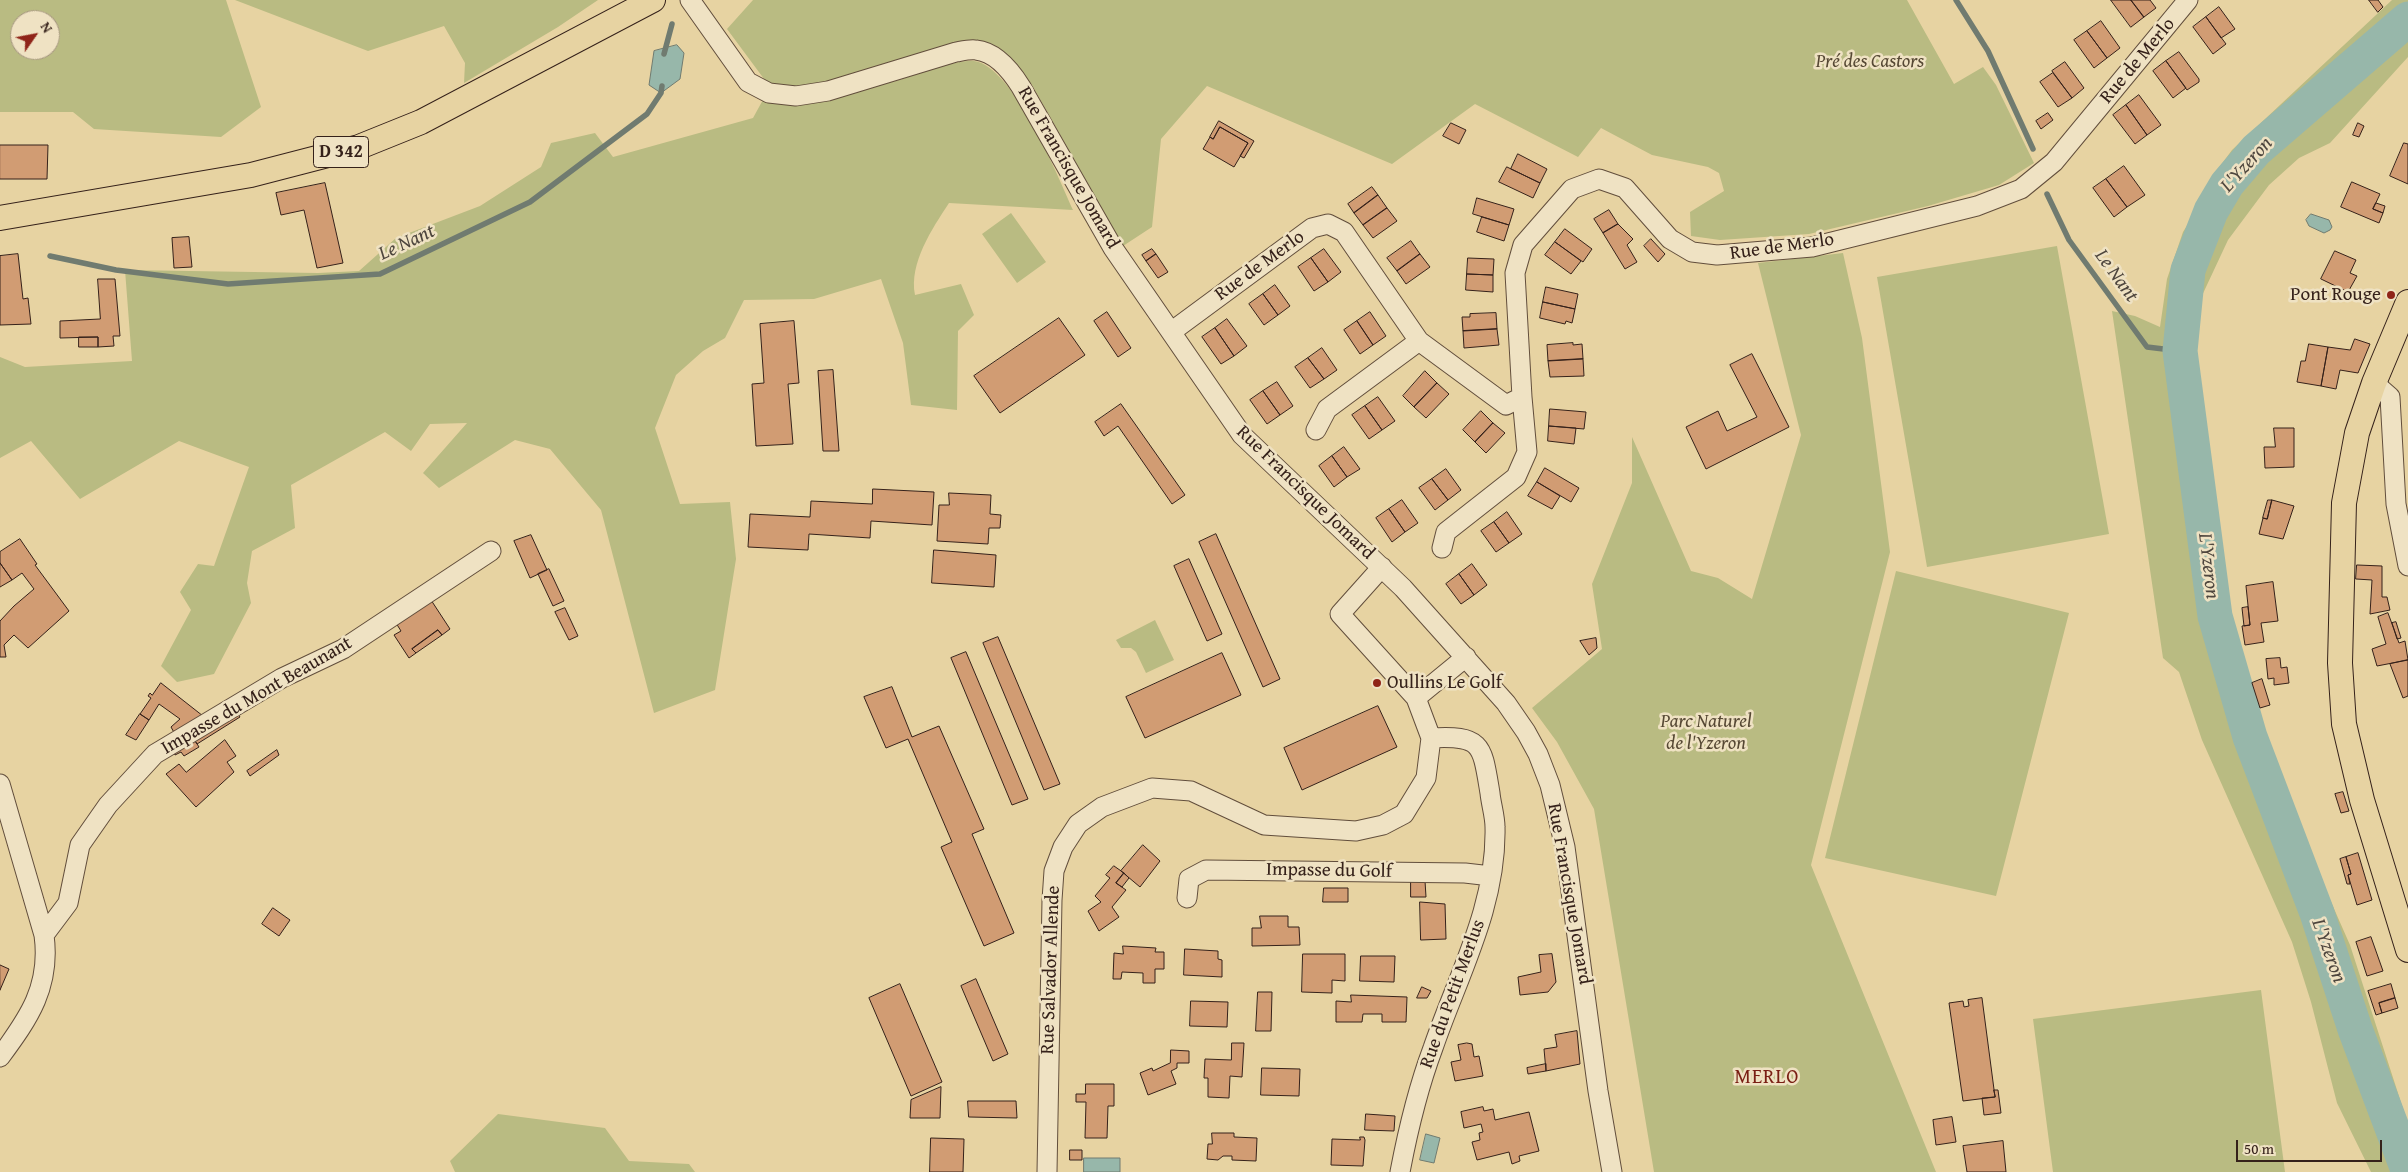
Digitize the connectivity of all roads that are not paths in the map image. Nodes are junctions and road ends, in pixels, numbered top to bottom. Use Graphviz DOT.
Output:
graph roads {
  1 [pos="653,0"];
  2 [pos="690,0"];
  3 [pos="2188,0"];
  4 [pos="0,218"];
  5 [pos="2408,302"];
  6 [pos="1170,332"];
  7 [pos="1419,341"];
  8 [pos="2374,383"];
  9 [pos="1522,397"];
  10 [pos="1316,430"];
  11 [pos="1442,548"];
  12 [pos="491,550"];
  13 [pos="2408,566"];
  14 [pos="1382,568"];
  15 [pos="1466,658"];
  16 [pos="1416,698"];
  17 [pos="1430,738"];
  18 [pos="0,784"];
  19 [pos="1491,876"];
  20 [pos="1187,898"];
  21 [pos="44,935"];
  22 [pos="2408,950"];
  23 [pos="0,1057"];
  24 [pos="1047,1172"];
  25 [pos="1400,1172"];
  26 [pos="1612,1172"];
  1 -- 4 [label="main road, D 342"];
  2 -- 6 [label="street, Rue Francisque Jomard"];
  3 -- 9 [label="street, Rue de Merlo"];
  5 -- 8 [label="main road"];
  6 -- 7 [label="street, Rue de Merlo"];
  6 -- 14 [label="street, Rue Francisque Jomard"];
  7 -- 9 [label="street, Rue de Merlo"];
  7 -- 10 [label="street"];
  8 -- 13 [label="street"];
  8 -- 22 [label="main road"];
  9 -- 11 [label="street, Rue de Merlo"];
  12 -- 21 [label="street, Impasse du Mont Beaunant"];
  14 -- 15 [label="street, Rue Francisque Jomard"];
  14 -- 16 [label="street, Rue Salvador Allende"];
  15 -- 16 [label="street"];
  15 -- 26 [label="street, Rue Francisque Jomard"];
  16 -- 17 [label="street, Rue Salvador Allende"];
  17 -- 19 [label="street, Rue du Petit Merlus"];
  17 -- 24 [label="street, Rue Salvador Allende"];
  18 -- 21 [label="street"];
  19 -- 20 [label="street, Impasse du Golf"];
  19 -- 25 [label="street, Rue du Petit Merlus"];
  21 -- 23 [label="street"];
}
